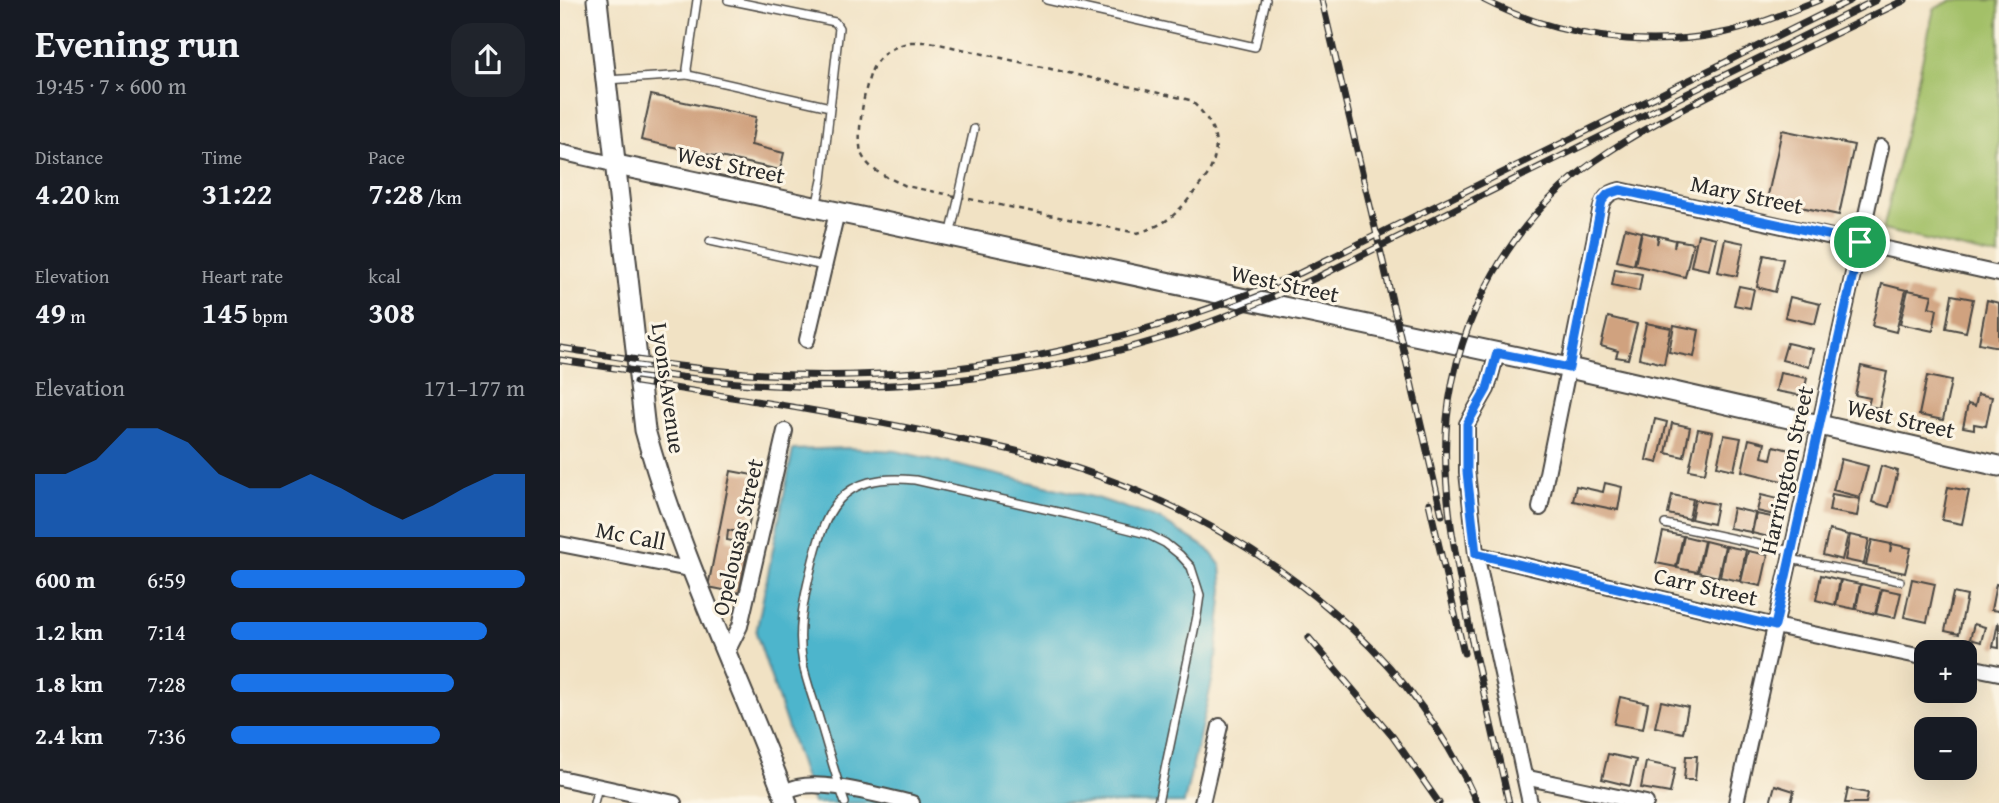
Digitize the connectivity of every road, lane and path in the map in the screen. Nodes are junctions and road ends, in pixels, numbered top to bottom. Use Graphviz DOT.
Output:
graph roads {
  1 [pos="597,0"];
  2 [pos="697,0"];
  3 [pos="728,0"];
  4 [pos="1047,0"];
  5 [pos="1266,0"];
  6 [pos="688,75"];
  7 [pos="606,80"];
  8 [pos="830,107"];
  9 [pos="974,129"];
  10 [pos="1881,147"];
  11 [pos="560,152"];
  12 [pos="617,165"];
  13 [pos="960,197"];
  14 [pos="816,207"];
  15 [pos="837,212"];
  16 [pos="950,236"];
  17 [pos="710,241"];
  18 [pos="1860,242"];
  19 [pos="824,266"];
  20 [pos="1999,274"];
  21 [pos="807,340"];
  22 [pos="1497,353"];
  23 [pos="1569,368"];
  24 [pos="1820,424"];
  25 [pos="785,431"];
  26 [pos="1999,466"];
  27 [pos="1540,508"];
  28 [pos="1665,524"];
  29 [pos="560,544"];
  30 [pos="1476,554"];
  31 [pos="1790,555"];
  32 [pos="694,570"];
  33 [pos="1900,581"];
  34 [pos="1775,626"];
  35 [pos="727,652"];
  36 [pos="1914,655"];
  37 [pos="1977,668"];
  38 [pos="1999,673"];
  39 [pos="1220,726"];
  40 [pos="1524,777"];
  41 [pos="560,778"];
  42 [pos="598,786"];
  43 [pos="839,787"];
  44 [pos="786,802"];
  45 [pos="594,803"];
  46 [pos="674,803"];
  47 [pos="845,803"];
  48 [pos="912,803"];
  49 [pos="1158,803"];
  50 [pos="1202,803"];
  51 [pos="1530,803"];
  52 [pos="1646,803"];
  53 [pos="1736,803"];
  1 -- 7 [label="street, Lyons Avenue"];
  2 -- 6 [label="lane"];
  3 -- 8 [label="lane"];
  4 -- 5 [label="lane"];
  6 -- 7 [label="lane"];
  6 -- 8 [label="lane"];
  7 -- 12 [label="street, Lyons Avenue"];
  8 -- 14 [label="lane"];
  9 -- 13 [label="lane"];
  10 -- 18 [label="street, Harrington Street"];
  11 -- 12 [label="street, West Street"];
  12 -- 14 [label="street, West Street"];
  12 -- 32 [label="street, Lyons Avenue"];
  13 -- 13 [label="path"];
  13 -- 16 [label="lane"];
  14 -- 15 [label="street, West Street"];
  15 -- 16 [label="street, West Street"];
  15 -- 19 [label="street"];
  16 -- 22 [label="street, West Street"];
  17 -- 19 [label="lane"];
  18 -- 20 [label="street, Mary Street"];
  18 -- 23 [label="street, Mary Street"];
  18 -- 24 [label="street, Harrington Street"];
  19 -- 21 [label="street"];
  22 -- 23 [label="street, West Street"];
  22 -- 30 [label="street"];
  23 -- 24 [label="street, West Street"];
  23 -- 27 [label="street"];
  24 -- 26 [label="street, West Street"];
  24 -- 31 [label="street, Harrington Street"];
  25 -- 35 [label="street, Opelousas Street"];
  28 -- 31 [label="lane"];
  29 -- 32 [label="street, Mc Call"];
  30 -- 34 [label="street, Carr Street"];
  30 -- 40 [label="street"];
  31 -- 33 [label="lane"];
  31 -- 34 [label="street, Harrington Street"];
  32 -- 35 [label="street, Lyons Avenue"];
  34 -- 36 [label="street, Carr Street"];
  34 -- 53 [label="street, Harrington Street"];
  35 -- 44 [label="street, Lyons Avenue"];
  37 -- 38 [label="street"];
  39 -- 50 [label="street"];
  40 -- 51 [label="street"];
  40 -- 52 [label="street"];
  41 -- 42 [label="street"];
  42 -- 45 [label="lane"];
  42 -- 46 [label="street"];
  43 -- 44 [label="street"];
  43 -- 47 [label="lane"];
  43 -- 48 [label="street"];
  43 -- 49 [label="lane"];
}
